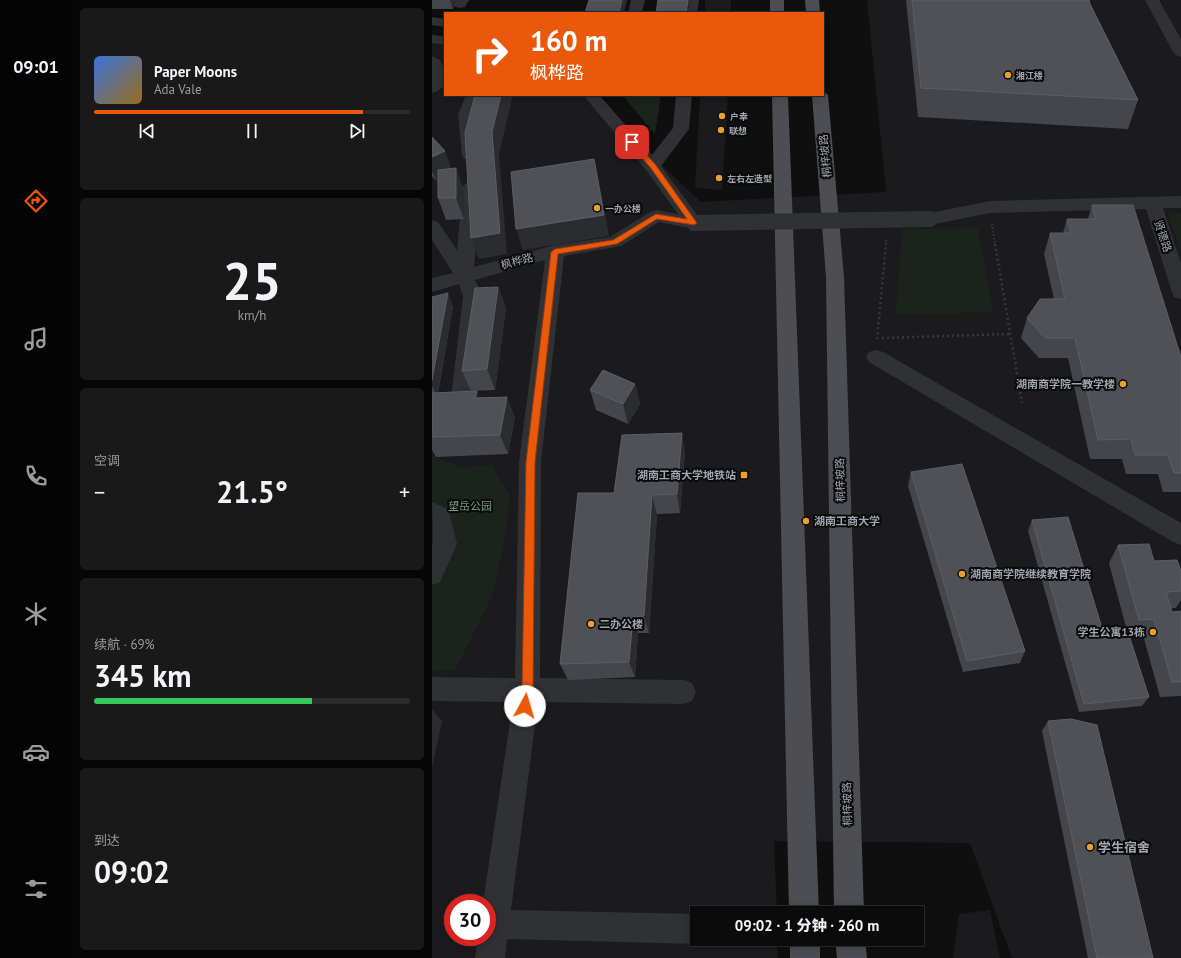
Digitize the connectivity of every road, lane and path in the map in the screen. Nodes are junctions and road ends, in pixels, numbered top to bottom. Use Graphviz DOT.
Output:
graph roads {
  1 [pos="638,0"];
  2 [pos="692,0"];
  3 [pos="777,0"];
  4 [pos="812,0"];
  5 [pos="1152,0"];
  6 [pos="635,12"];
  7 [pos="690,12"];
  8 [pos="777,12"];
  9 [pos="814,12"];
  10 [pos="432,21"];
  11 [pos="444,23"];
  12 [pos="432,39"];
  13 [pos="444,41"];
  14 [pos="1181,52"];
  15 [pos="432,61"];
  16 [pos="432,88"];
  17 [pos="474,96"];
  18 [pos="592,96"];
  19 [pos="684,96"];
  20 [pos="780,96"];
  21 [pos="820,96"];
  22 [pos="652,166"];
  23 [pos="1181,202"];
  24 [pos="1153,203"];
  25 [pos="990,207"];
  26 [pos="694,223"];
  27 [pos="432,226"];
  28 [pos="886,238"];
  29 [pos="555,252"];
  30 [pos="464,275"];
  31 [pos="432,285"];
  32 [pos="1181,292"];
  33 [pos="1011,334"];
  34 [pos="877,347"];
  35 [pos="1022,403"];
  36 [pos="432,408"];
  37 [pos="432,511"];
  38 [pos="1181,535"];
  39 [pos="432,575"];
  40 [pos="432,689"];
  41 [pos="527,690"];
  42 [pos="683,692"];
  43 [pos="804,906"];
  44 [pos="849,906"];
  45 [pos="496,910"];
  46 [pos="496,924"];
  47 [pos="690,929"];
  48 [pos="491,946"];
  49 [pos="805,946"];
  50 [pos="851,946"];
  51 [pos="490,958"];
  52 [pos="805,958"];
  53 [pos="852,958"];
  1 -- 6 [label="street"];
  2 -- 7 [label="street"];
  3 -- 8 [label="main road"];
  4 -- 9 [label="main road"];
  5 -- 14 [label="street"];
  10 -- 11 [label="street"];
  12 -- 13 [label="street"];
  15 -- 16 [label="street"];
  17 -- 30 [label="street"];
  18 -- 22 [label="street"];
  19 -- 22 [label="street"];
  20 -- 43 [label="main road"];
  21 -- 44 [label="main road, 桐梓坡路"];
  22 -- 26 [label="street"];
  23 -- 24 [label="street, 枫桦路"];
  24 -- 25 [label="street, 枫桦路"];
  24 -- 32 [label="street, 贤德路"];
  25 -- 26 [label="street, 枫桦路, bridge"];
  25 -- 33 [label="path"];
  26 -- 29 [label="street, 枫桦路"];
  27 -- 30 [label="street"];
  28 -- 34 [label="path"];
  29 -- 30 [label="street, 枫桦路"];
  29 -- 41 [label="street"];
  30 -- 31 [label="street, 枫桦路"];
  30 -- 36 [label="street"];
  33 -- 34 [label="path"];
  33 -- 35 [label="path"];
  34 -- 38 [label="street"];
  37 -- 39 [label="street"];
  40 -- 41 [label="street"];
  41 -- 42 [label="street"];
  41 -- 45 [label="street"];
  46 -- 47 [label="street"];
  48 -- 51 [label="street"];
  49 -- 52 [label="main road"];
  50 -- 53 [label="main road"];
}
